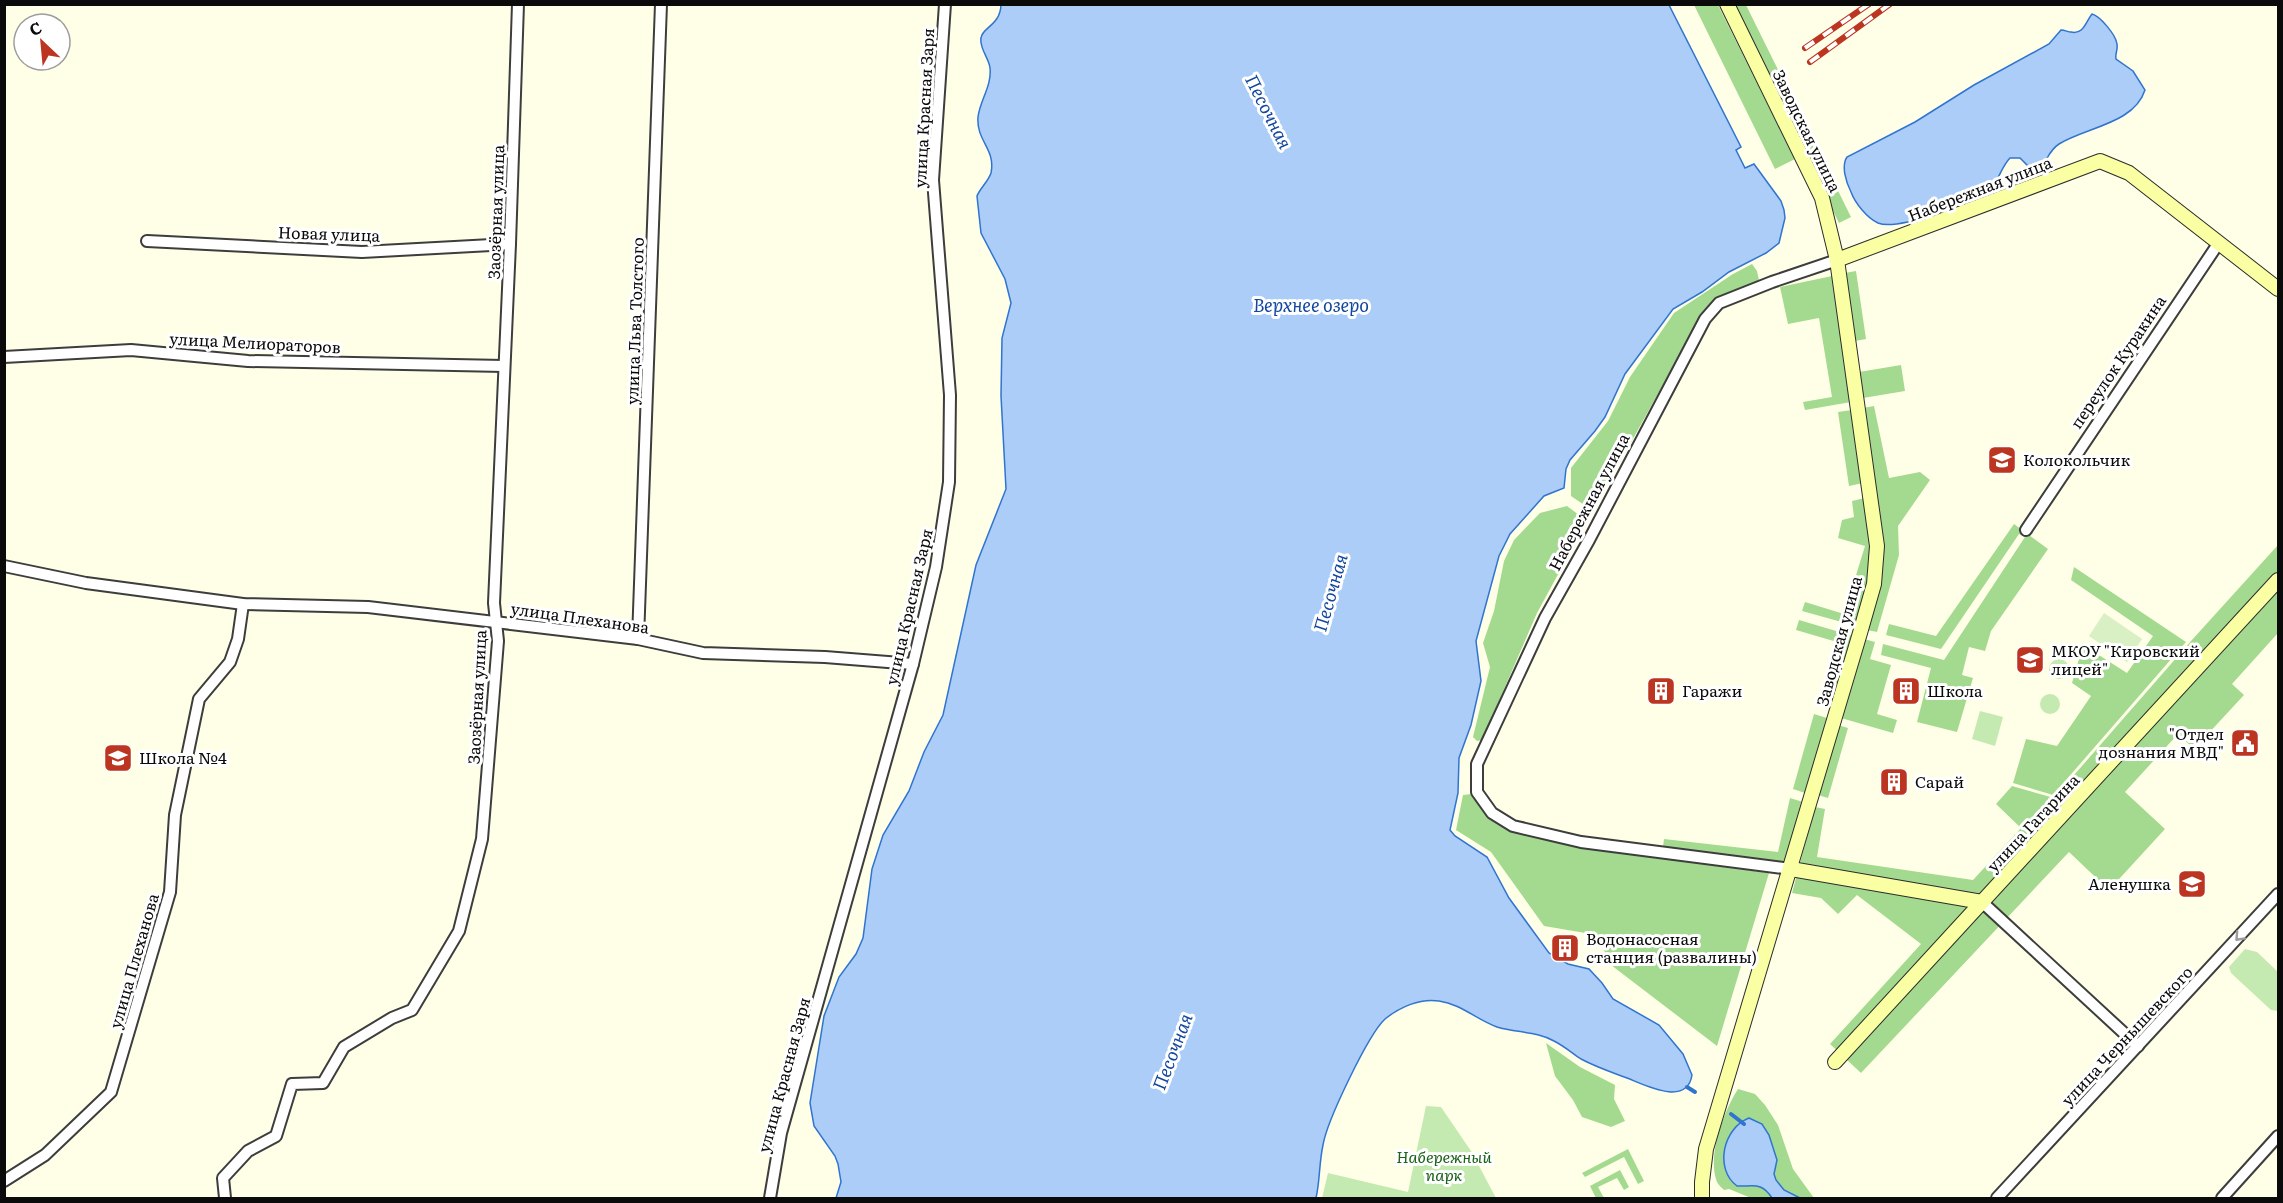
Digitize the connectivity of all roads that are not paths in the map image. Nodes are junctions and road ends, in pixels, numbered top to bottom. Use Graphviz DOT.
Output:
graph roads {
  1 [pos="518,4"];
  2 [pos="661,4"];
  3 [pos="945,4"];
  4 [pos="1727,4"];
  5 [pos="147,241"];
  6 [pos="510,244"];
  7 [pos="2218,244"];
  8 [pos="1837,260"];
  9 [pos="2276,283"];
  10 [pos="4,357"];
  11 [pos="504,366"];
  12 [pos="2026,530"];
  13 [pos="4,566"];
  14 [pos="2278,579"];
  15 [pos="243,604"];
  16 [pos="496,622"];
  17 [pos="638,639"];
  18 [pos="914,664"];
  19 [pos="1791,869"];
  20 [pos="2278,894"];
  21 [pos="1982,902"];
  22 [pos="2138,1046"];
  23 [pos="1835,1062"];
  24 [pos="2278,1136"];
  25 [pos="4,1181"];
  26 [pos="225,1198"];
  27 [pos="770,1198"];
  28 [pos="1702,1198"];
  29 [pos="1997,1198"];
  30 [pos="2222,1198"];
  1 -- 6 [label="street, Заозёрная улица"];
  2 -- 17 [label="street, улица Льва Толстого"];
  3 -- 18 [label="street, улица Красная Заря"];
  4 -- 8 [label="street, Заводская улица"];
  5 -- 6 [label="street, Новая улица"];
  6 -- 11 [label="street, Заозёрная улица"];
  7 -- 8 [label="street, Набережная улица"];
  7 -- 9 [label="street"];
  7 -- 12 [label="street, переулок Куракина"];
  8 -- 19 [label="street, Заводская улица"];
  8 -- 19 [label="street, Набережная улица"];
  10 -- 11 [label="street, улица Мелиораторов"];
  11 -- 16 [label="street, Заозёрная улица"];
  13 -- 15 [label="street, улица Плеханова"];
  14 -- 21 [label="street, улица Гагарина"];
  15 -- 16 [label="street, улица Плеханова"];
  15 -- 25 [label="street, улица Плеханова"];
  16 -- 17 [label="street, улица Плеханова"];
  16 -- 26 [label="street, Заозёрная улица"];
  17 -- 18 [label="street, улица Плеханова"];
  18 -- 27 [label="street, улица Красная Заря"];
  19 -- 21 [label="street"];
  19 -- 28 [label="street, Заводская улица"];
  20 -- 22 [label="street, улица Чернышевского, one-way"];
  21 -- 22 [label="street"];
  21 -- 23 [label="street, улица Гагарина"];
  22 -- 29 [label="street, улица Чернышевского"];
  24 -- 30 [label="street"];
}
